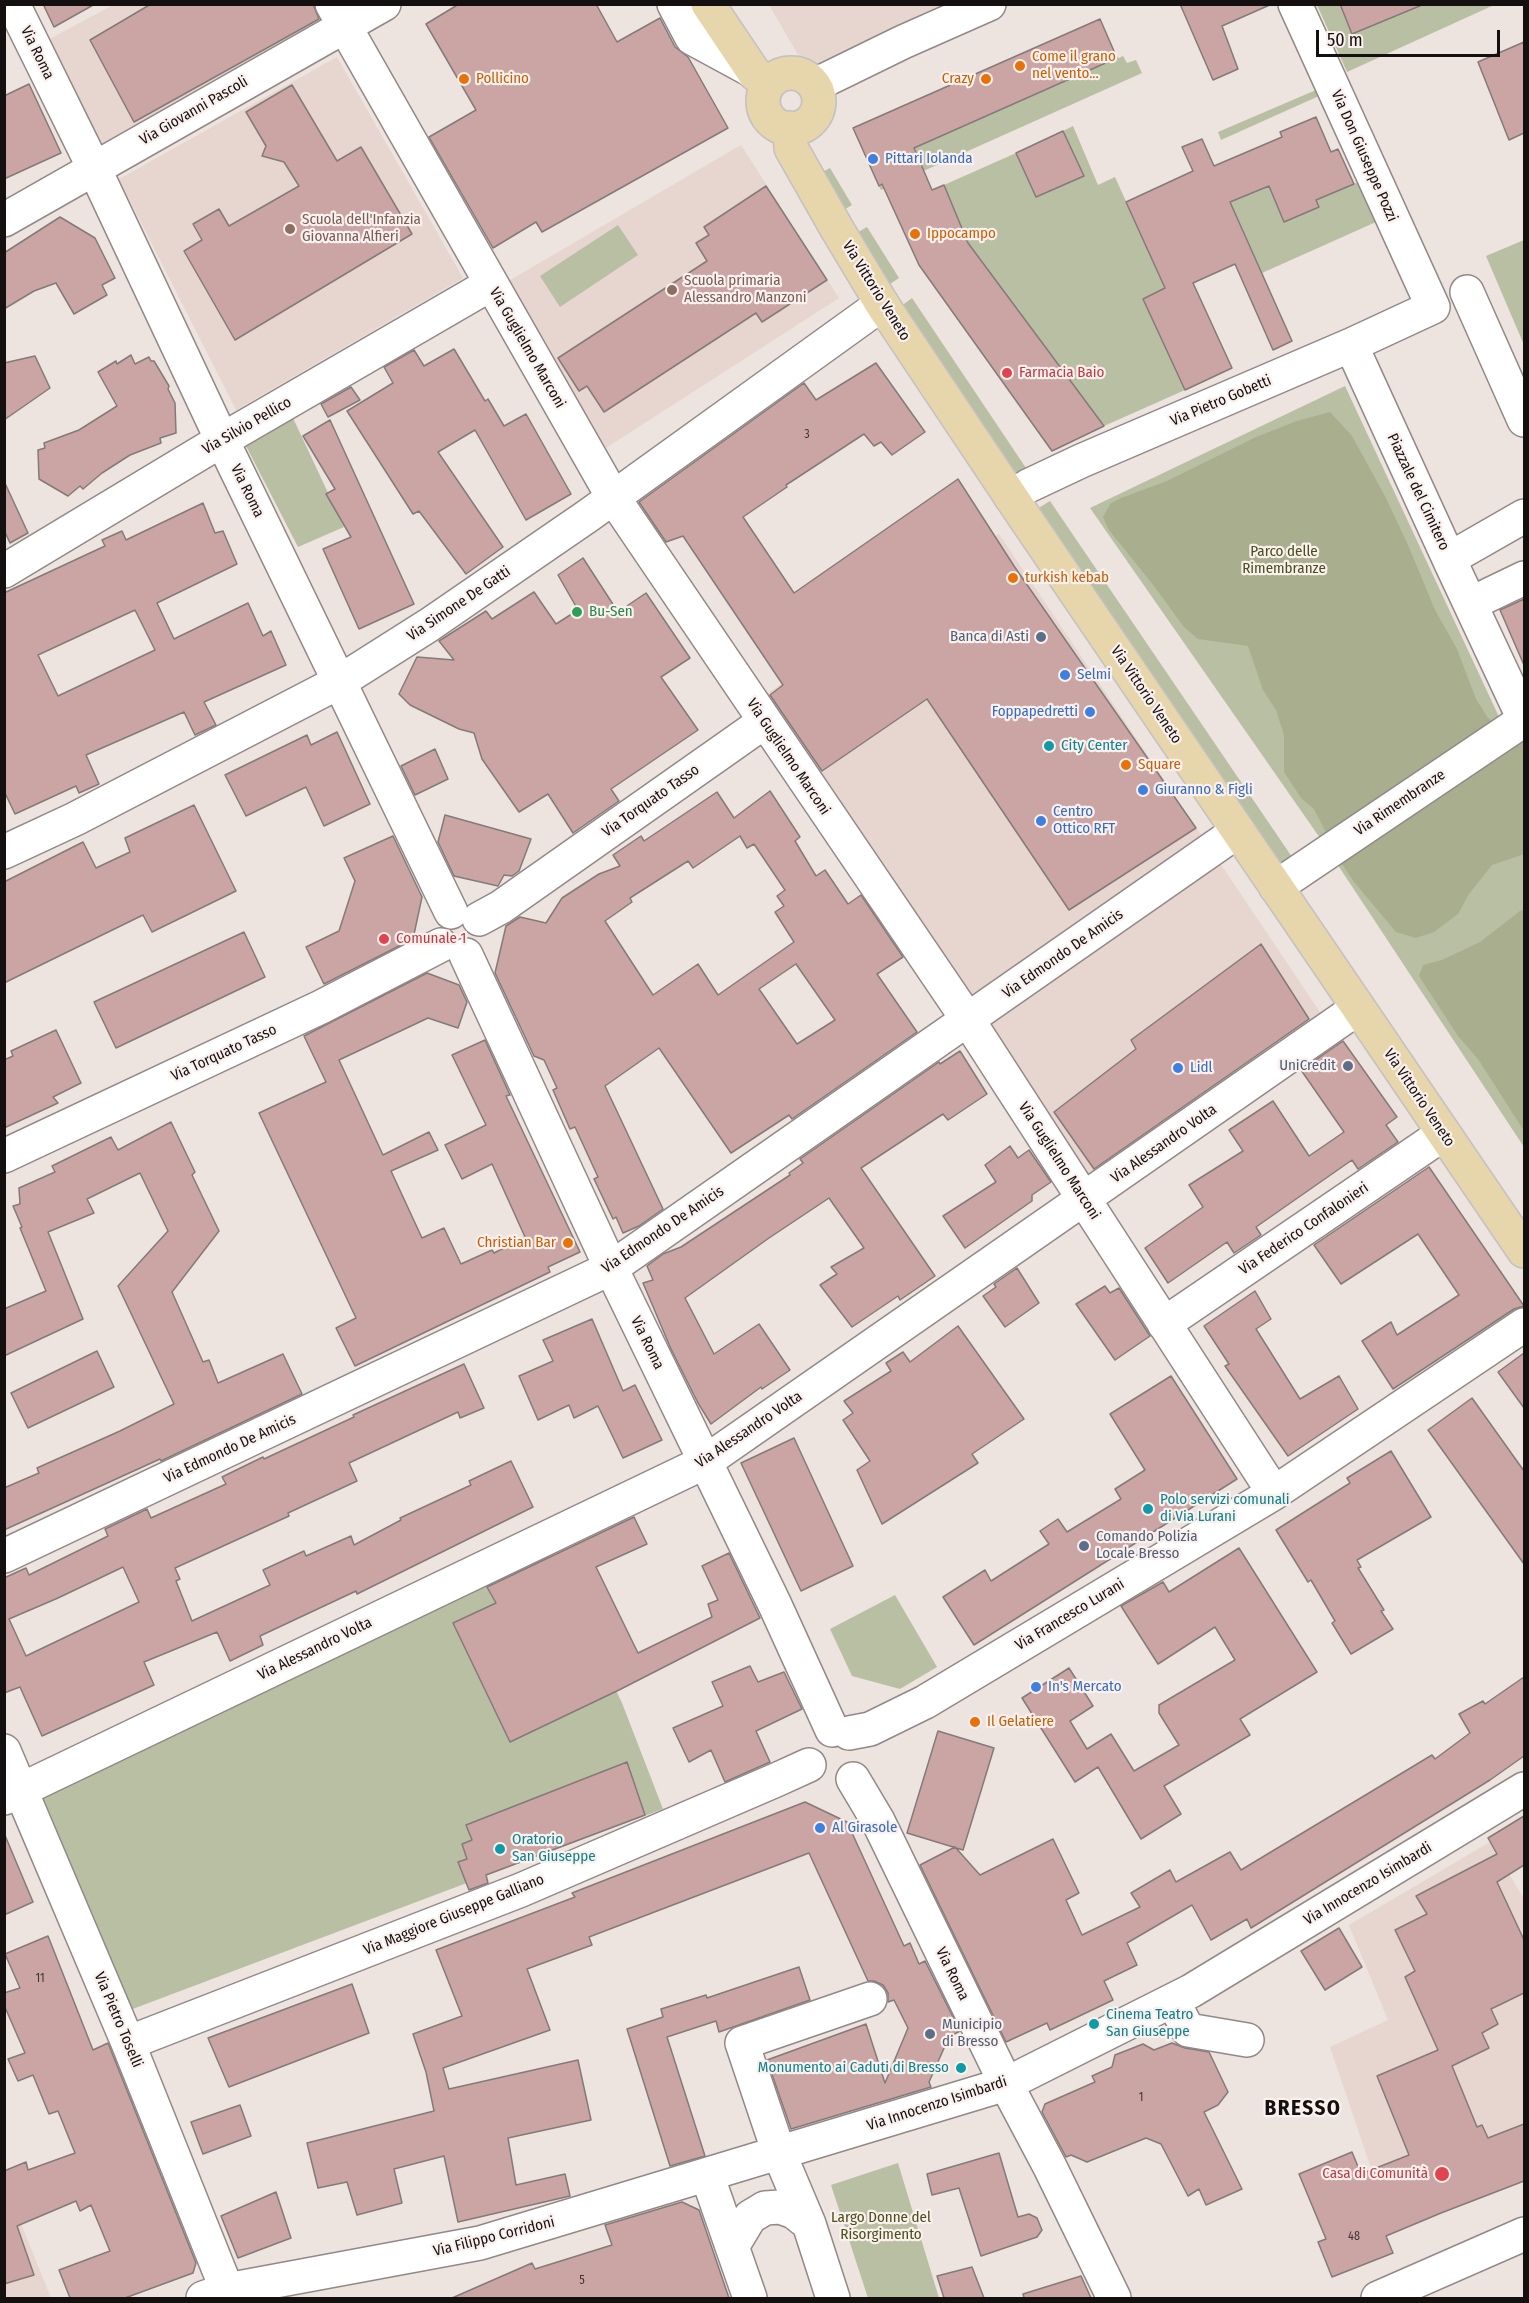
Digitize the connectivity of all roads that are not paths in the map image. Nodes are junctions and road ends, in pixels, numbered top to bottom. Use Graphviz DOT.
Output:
graph roads {
  1 [pos="13,4"];
  2 [pos="384,4"];
  3 [pos="674,4"];
  4 [pos="708,4"];
  5 [pos="989,4"];
  6 [pos="1295,4"];
  7 [pos="338,15"];
  8 [pos="760,76"];
  9 [pos="815,85"];
  10 [pos="790,128"];
  11 [pos="94,168"];
  12 [pos="4,219"];
  13 [pos="491,284"];
  14 [pos="1467,292"];
  15 [pos="882,304"];
  16 [pos="1433,307"];
  17 [pos="1351,345"];
  18 [pos="1524,420"];
  19 [pos="222,440"];
  20 [pos="613,497"];
  21 [pos="1011,497"];
  22 [pos="1524,516"];
  23 [pos="1449,559"];
  24 [pos="4,571"];
  25 [pos="1524,578"];
  26 [pos="1470,604"];
  27 [pos="339,682"];
  28 [pos="1524,719"];
  29 [pos="764,722"];
  30 [pos="1238,831"];
  31 [pos="4,852"];
  32 [pos="1276,887"];
  33 [pos="465,916"];
  34 [pos="453,950"];
  35 [pos="1358,1008"];
  36 [pos="968,1020"];
  37 [pos="1443,1134"];
  38 [pos="4,1156"];
  39 [pos="1084,1200"];
  40 [pos="1524,1251"];
  41 [pos="611,1268"];
  42 [pos="1164,1324"];
  43 [pos="1524,1325"];
  44 [pos="705,1462"];
  45 [pos="1274,1493"];
  46 [pos="4,1556"];
  47 [pos="840,1732"];
  48 [pos="4,1751"];
  49 [pos="809,1764"];
  50 [pos="853,1779"];
  51 [pos="1524,1789"];
  52 [pos="13,1794"];
  53 [pos="870,1999"];
  54 [pos="1173,2001"];
  55 [pos="1247,2040"];
  56 [pos="128,2043"];
  57 [pos="1006,2084"];
  58 [pos="779,2153"];
  59 [pos="706,2175"];
  60 [pos="809,2224"];
  61 [pos="1524,2234"];
  62 [pos="732,2247"];
  63 [pos="215,2294"];
  64 [pos="750,2298"];
  65 [pos="833,2298"];
  66 [pos="1114,2298"];
  67 [pos="1377,2298"];
  1 -- 11 [label="street, Via Roma"];
  2 -- 7 [label="street, Via Giovanni Pascoli"];
  3 -- 8 [label="street"];
  4 -- 8 [label="main road"];
  5 -- 9 [label="street"];
  6 -- 16 [label="street, Via Don Giuseppe Pozzi"];
  7 -- 11 [label="street, Via Giovanni Pascoli"];
  7 -- 13 [label="street, Via Guglielmo Marconi"];
  8 -- 9 [label="main road"];
  8 -- 10 [label="main road"];
  9 -- 10 [label="main road"];
  10 -- 15 [label="main road, Via Vittorio Veneto"];
  11 -- 12 [label="street, Via Giovanni Pascoli"];
  11 -- 19 [label="street, Via Roma"];
  13 -- 19 [label="street, Via Silvio Pellico"];
  13 -- 20 [label="street, Via Guglielmo Marconi"];
  14 -- 18 [label="street"];
  15 -- 20 [label="street, Via Simone De Gatti"];
  15 -- 21 [label="main road, Via Vittorio Veneto"];
  16 -- 17 [label="street, Via Pietro Gobetti"];
  17 -- 21 [label="street, Via Pietro Gobetti"];
  17 -- 23 [label="street, Piazzale del Cimitero"];
  19 -- 24 [label="street, Via Silvio Pellico"];
  19 -- 27 [label="street, Via Roma"];
  20 -- 27 [label="street, Via Simone De Gatti"];
  20 -- 29 [label="street, Via Guglielmo Marconi"];
  21 -- 30 [label="main road, Via Vittorio Veneto"];
  22 -- 23 [label="street, Piazzale del Cimitero"];
  23 -- 26 [label="street, Via Rimembranze"];
  25 -- 26 [label="street"];
  26 -- 28 [label="street, Via Rimembranze"];
  27 -- 31 [label="street, Via Simone De Gatti"];
  27 -- 33 [label="street, Via Roma"];
  28 -- 32 [label="street, Via Rimembranze"];
  29 -- 33 [label="street, Via Torquato Tasso"];
  29 -- 36 [label="street, Via Guglielmo Marconi"];
  30 -- 32 [label="main road, Via Vittorio Veneto"];
  30 -- 36 [label="street, Via Edmondo De Amicis"];
  32 -- 35 [label="main road, Via Vittorio Veneto"];
  33 -- 34 [label="street"];
  34 -- 38 [label="street, Via Torquato Tasso"];
  34 -- 41 [label="street, Via Roma"];
  35 -- 37 [label="main road, Via Vittorio Veneto"];
  35 -- 39 [label="street, Via Alessandro Volta"];
  36 -- 39 [label="street, Via Guglielmo Marconi"];
  36 -- 41 [label="street, Via Edmondo De Amicis"];
  37 -- 40 [label="main road, Via Vittorio Veneto"];
  37 -- 42 [label="street, Via Federico Confalonieri"];
  39 -- 42 [label="street, Via Guglielmo Marconi"];
  39 -- 44 [label="street, Via Alessandro Volta"];
  41 -- 44 [label="street, Via Roma"];
  41 -- 46 [label="street, Via Edmondo De Amicis"];
  42 -- 45 [label="street, Via Guglielmo Marconi"];
  43 -- 45 [label="street, Via Francesco Lurani"];
  44 -- 47 [label="street, Via Roma"];
  44 -- 52 [label="street, Via Alessandro Volta"];
  45 -- 47 [label="street, Via Francesco Lurani"];
  47 -- 49 [label="street"];
  47 -- 50 [label="street"];
  48 -- 52 [label="street, Via Pietro Toselli"];
  49 -- 50 [label="street"];
  49 -- 56 [label="street, Via Maggiore Giuseppe Galliano"];
  50 -- 57 [label="street, Via Roma"];
  51 -- 54 [label="street, Via Innocenzo Isimbardi"];
  52 -- 56 [label="street, Via Pietro Toselli"];
  53 -- 58 [label="street"];
  54 -- 55 [label="street"];
  54 -- 57 [label="street, Via Innocenzo Isimbardi"];
  56 -- 63 [label="street, Via Pietro Toselli"];
  57 -- 58 [label="street, Via Innocenzo Isimbardi"];
  57 -- 66 [label="street, Via Roma"];
  58 -- 59 [label="street, Via Filippo Corridoni"];
  58 -- 60 [label="street"];
  59 -- 62 [label="street"];
  59 -- 63 [label="street, Via Filippo Corridoni"];
  60 -- 62 [label="street"];
  60 -- 65 [label="street"];
  61 -- 67 [label="street"];
  62 -- 64 [label="street"];
}
